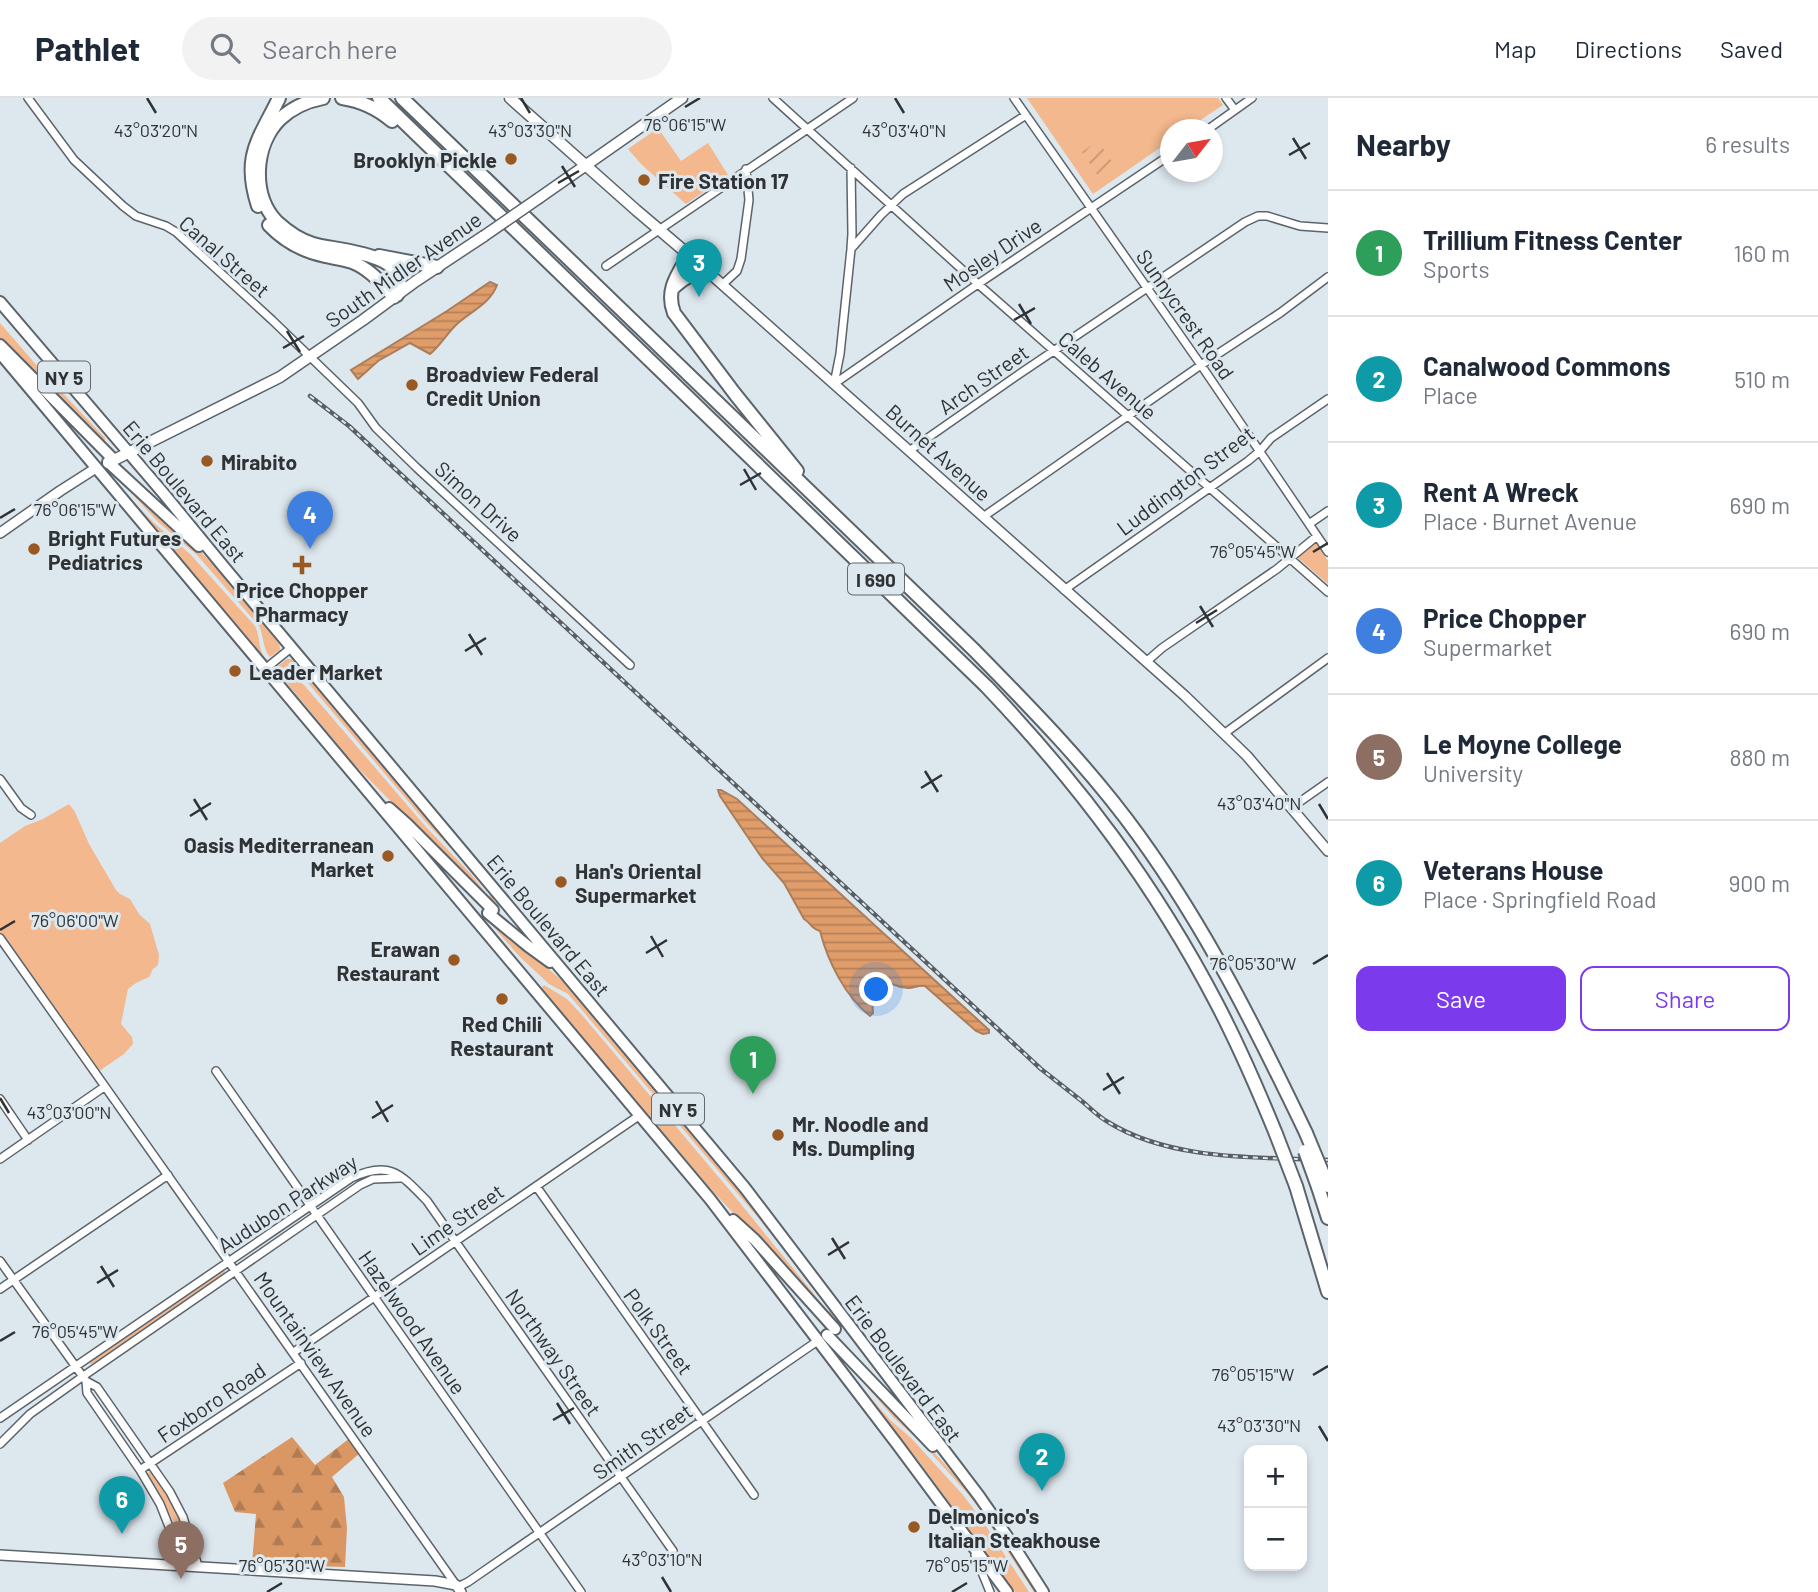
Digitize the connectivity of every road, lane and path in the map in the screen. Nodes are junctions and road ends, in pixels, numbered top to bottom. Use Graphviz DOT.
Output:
graph roads {
  1 [pos="28,98"];
  2 [pos="279,98"];
  3 [pos="323,98"];
  4 [pos="342,98"];
  5 [pos="379,98"];
  6 [pos="402,98"];
  7 [pos="510,98"];
  8 [pos="682,98"];
  9 [pos="773,98"];
  10 [pos="853,98"];
  11 [pos="1014,98"];
  12 [pos="1226,98"];
  13 [pos="1252,98"];
  14 [pos="1235,110"];
  15 [pos="1027,115"];
  16 [pos="1222,119"];
  17 [pos="808,129"];
  18 [pos="438,156"];
  19 [pos="1160,162"];
  20 [pos="585,166"];
  21 [pos="851,168"];
  22 [pos="746,169"];
  23 [pos="890,205"];
  24 [pos="1090,208"];
  25 [pos="1328,228"];
  26 [pos="659,230"];
  27 [pos="851,249"];
  28 [pos="370,254"];
  29 [pos="689,255"];
  30 [pos="606,266"];
  31 [pos="437,267"];
  32 [pos="710,274"];
  33 [pos="1328,277"];
  34 [pos="978,284"];
  35 [pos="722,285"];
  36 [pos="1147,288"];
  37 [pos="671,290"];
  38 [pos="395,296"];
  39 [pos="0,302"];
  40 [pos="0,345"];
  41 [pos="1054,351"];
  42 [pos="0,354"];
  43 [pos="310,357"];
  44 [pos="1200,365"];
  45 [pos="834,384"];
  46 [pos="1328,400"];
  47 [pos="1128,415"];
  48 [pos="909,451"];
  49 [pos="1260,452"];
  50 [pos="129,453"];
  51 [pos="111,461"];
  52 [pos="96,468"];
  53 [pos="1210,488"];
  54 [pos="1328,511"];
  55 [pos="984,517"];
  56 [pos="1309,524"];
  57 [pos="846,526"];
  58 [pos="0,533"];
  59 [pos="1317,536"];
  60 [pos="1328,552"];
  61 [pos="1290,559"];
  62 [pos="223,566"];
  63 [pos="1064,590"];
  64 [pos="1328,592"];
  65 [pos="291,648"];
  66 [pos="1328,657"];
  67 [pos="1146,662"];
  68 [pos="630,665"];
  69 [pos="265,669"];
  70 [pos="1225,733"];
  71 [pos="0,779"];
  72 [pos="1328,782"];
  73 [pos="363,785"];
  74 [pos="1291,808"];
  75 [pos="31,815"];
  76 [pos="1328,851"];
  77 [pos="504,901"];
  78 [pos="491,911"];
  79 [pos="478,922"];
  80 [pos="0,938"];
  81 [pos="563,972"];
  82 [pos="216,1071"];
  83 [pos="104,1087"];
  84 [pos="0,1099"];
  85 [pos="639,1115"];
  86 [pos="28,1140"];
  87 [pos="0,1159"];
  88 [pos="374,1169"];
  89 [pos="168,1175"];
  90 [pos="401,1178"];
  91 [pos="373,1179"];
  92 [pos="536,1186"];
  93 [pos="1323,1186"];
  94 [pos="710,1199"];
  95 [pos="310,1206"];
  96 [pos="316,1215"];
  97 [pos="1328,1218"];
  98 [pos="455,1242"];
  99 [pos="0,1261"];
  100 [pos="229,1261"];
  101 [pos="235,1271"];
  102 [pos="13,1280"];
  103 [pos="0,1289"];
  104 [pos="1328,1292"];
  105 [pos="375,1298"];
  106 [pos="846,1322"];
  107 [pos="827,1335"];
  108 [pos="294,1352"];
  109 [pos="301,1363"];
  110 [pos="75,1367"];
  111 [pos="84,1379"];
  112 [pos="21,1404"];
  113 [pos="30,1414"];
  114 [pos="0,1418"];
  115 [pos="702,1421"];
  116 [pos="0,1444"];
  117 [pos="151,1463"];
  118 [pos="140,1470"];
  119 [pos="621,1477"];
  120 [pos="968,1484"];
  121 [pos="754,1495"];
  122 [pos="540,1533"];
  123 [pos="970,1541"];
  124 [pos="673,1550"];
  125 [pos="0,1555"];
  126 [pos="176,1565"];
  127 [pos="198,1566"];
  128 [pos="458,1589"];
  129 [pos="581,1592"];
  130 [pos="990,1592"];
  131 [pos="1007,1592"];
  132 [pos="1044,1592"];
  1 -- 43 [label="street, Canal Street"];
  2 -- 38 [label="highway"];
  3 -- 28 [label="highway"];
  4 -- 18 [label="highway"];
  5 -- 18 [label="highway, I 690"];
  6 -- 57 [label="highway, I 690"];
  7 -- 20 [label="main road, Burnet Avenue"];
  8 -- 20 [label="main road, South Midler Avenue"];
  9 -- 17 [label="street, Caleb Avenue"];
  10 -- 17 [label="street"];
  11 -- 15 [label="street, Sunnycrest Road"];
  12 -- 14 [label="street"];
  13 -- 14 [label="street"];
  14 -- 16 [label="street"];
  15 -- 23 [label="street"];
  15 -- 24 [label="street, Sunnycrest Road"];
  17 -- 21 [label="street, Caleb Avenue"];
  17 -- 22 [label="street"];
  18 -- 104 [label="highway, I 690, bridge"];
  19 -- 24 [label="street, Mosley Drive"];
  20 -- 26 [label="main road, Burnet Avenue"];
  20 -- 31 [label="main road, South Midler Avenue, bridge"];
  21 -- 23 [label="street, Caleb Avenue"];
  21 -- 27 [label="street"];
  22 -- 26 [label="street"];
  22 -- 35 [label="street"];
  23 -- 27 [label="street"];
  23 -- 34 [label="street, Caleb Avenue"];
  24 -- 34 [label="street, Mosley Drive"];
  24 -- 36 [label="street, Sunnycrest Road"];
  25 -- 36 [label="street, Arch Street"];
  26 -- 29 [label="main road, Burnet Avenue"];
  26 -- 30 [label="street"];
  27 -- 45 [label="street"];
  28 -- 31 [label="highway"];
  28 -- 38 [label="highway"];
  29 -- 32 [label="street, Burnet Avenue"];
  29 -- 37 [label="highway"];
  31 -- 38 [label="main road, South Midler Avenue"];
  32 -- 35 [label="street, Burnet Avenue"];
  32 -- 37 [label="highway"];
  33 -- 44 [label="street"];
  34 -- 41 [label="street, Caleb Avenue"];
  34 -- 45 [label="street, Mosley Drive"];
  35 -- 45 [label="street, Burnet Avenue"];
  36 -- 41 [label="street, Arch Street"];
  36 -- 44 [label="street, Sunnycrest Road"];
  37 -- 57 [label="highway"];
  38 -- 43 [label="main road, South Midler Avenue"];
  39 -- 50 [label="main road, Erie Boulevard East / NY 5"];
  40 -- 51 [label="main road"];
  41 -- 47 [label="street, Caleb Avenue"];
  41 -- 48 [label="street, Arch Street"];
  42 -- 52 [label="main road, NY 5"];
  43 -- 50 [label="main road, South Midler Avenue"];
  43 -- 68 [label="street, Simon Drive"];
  44 -- 47 [label="street"];
  44 -- 49 [label="street, Sunnycrest Road"];
  45 -- 48 [label="street, Burnet Avenue"];
  46 -- 49 [label="street, Luddington Street"];
  47 -- 53 [label="street, Caleb Avenue"];
  47 -- 55 [label="street"];
  48 -- 55 [label="street, Burnet Avenue"];
  49 -- 53 [label="street, Luddington Street"];
  49 -- 56 [label="street, Sunnycrest Road"];
  50 -- 51 [label="main road, South Midler Avenue"];
  50 -- 62 [label="main road, Erie Boulevard East / NY 5"];
  51 -- 52 [label="main road, South Midler Avenue"];
  51 -- 62 [label="main road"];
  52 -- 58 [label="street"];
  52 -- 69 [label="main road, NY 5"];
  53 -- 61 [label="street, Caleb Avenue"];
  53 -- 63 [label="street, Luddington Street"];
  54 -- 56 [label="street"];
  55 -- 63 [label="street, Burnet Avenue"];
  56 -- 59 [label="street, Sunnycrest Road"];
  57 -- 93 [label="highway, I 690, bridge"];
  59 -- 60 [label="street, Sunnycrest Road"];
  59 -- 61 [label="street"];
  61 -- 64 [label="street, Caleb Avenue"];
  61 -- 67 [label="street"];
  62 -- 65 [label="main road, Erie Boulevard East / NY 5"];
  63 -- 67 [label="street, Burnet Avenue"];
  65 -- 69 [label="street"];
  65 -- 77 [label="main road, Erie Boulevard East / NY 5"];
  66 -- 70 [label="street"];
  67 -- 70 [label="street, Burnet Avenue"];
  69 -- 73 [label="main road, NY 5"];
  70 -- 74 [label="street, Burnet Avenue"];
  71 -- 75 [label="street"];
  72 -- 74 [label="street"];
  73 -- 78 [label="main road"];
  73 -- 79 [label="main road, NY 5"];
  74 -- 76 [label="street, Burnet Avenue"];
  77 -- 78 [label="street"];
  77 -- 81 [label="main road, Erie Boulevard East / NY 5"];
  78 -- 79 [label="street"];
  78 -- 81 [label="main road"];
  79 -- 85 [label="main road, NY 5"];
  80 -- 83 [label="street, Mountainview Avenue"];
  81 -- 106 [label="main road, Erie Boulevard East / NY 5"];
  82 -- 95 [label="street, Hazelwood Avenue"];
  83 -- 86 [label="street"];
  83 -- 89 [label="street, Mountainview Avenue"];
  84 -- 86 [label="street"];
  85 -- 92 [label="street, Lime Street"];
  85 -- 94 [label="main road, NY 5"];
  86 -- 87 [label="street"];
  88 -- 90 [label="street, Audubon Parkway"];
  88 -- 91 [label="street"];
  88 -- 95 [label="street, Audubon Parkway"];
  89 -- 100 [label="street, Mountainview Avenue"];
  89 -- 102 [label="street"];
  90 -- 91 [label="street, Audubon Parkway"];
  90 -- 98 [label="street, Northway Street"];
  91 -- 96 [label="street, Audubon Parkway"];
  92 -- 98 [label="street, Lime Street"];
  92 -- 115 [label="street, Polk Street"];
  93 -- 97 [label="highway, I 690"];
  94 -- 107 [label="main road, NY 5"];
  94 -- 107 [label="main road"];
  95 -- 96 [label="street, Hazelwood Avenue"];
  95 -- 100 [label="street, Audubon Parkway"];
  96 -- 101 [label="street, Audubon Parkway"];
  96 -- 105 [label="street, Hazelwood Avenue"];
  98 -- 105 [label="street, Lime Street"];
  98 -- 119 [label="street, Northway Street"];
  99 -- 102 [label="street"];
  100 -- 101 [label="street, Mountainview Avenue"];
  100 -- 110 [label="street, Audubon Parkway"];
  101 -- 108 [label="street, Mountainview Avenue"];
  101 -- 111 [label="street, Audubon Parkway"];
  102 -- 103 [label="street"];
  102 -- 110 [label="street"];
  105 -- 108 [label="street, Lime Street"];
  105 -- 122 [label="street, Hazelwood Avenue"];
  106 -- 107 [label="street, Smith Street"];
  106 -- 120 [label="main road, Erie Boulevard East / NY 5"];
  107 -- 115 [label="street, Smith Street"];
  107 -- 120 [label="main road"];
  107 -- 123 [label="main road, NY 5"];
  108 -- 109 [label="street, Mountainview Avenue"];
  109 -- 117 [label="street, Foxboro Road"];
  109 -- 128 [label="street, Mountainview Avenue"];
  110 -- 111 [label="street"];
  110 -- 112 [label="street, Audubon Parkway"];
  111 -- 113 [label="street, Audubon Parkway"];
  111 -- 117 [label="street"];
  111 -- 118 [label="street"];
  112 -- 113 [label="street"];
  112 -- 114 [label="street, Audubon Parkway"];
  113 -- 116 [label="street, Audubon Parkway"];
  115 -- 119 [label="street, Smith Street"];
  115 -- 121 [label="street, Polk Street"];
  117 -- 118 [label="street, Foxboro Road"];
  117 -- 127 [label="street"];
  118 -- 126 [label="street"];
  119 -- 122 [label="street, Smith Street"];
  119 -- 124 [label="street, Northway Street"];
  120 -- 132 [label="main road, Erie Boulevard East / NY 5"];
  122 -- 128 [label="street, Smith Street"];
  122 -- 129 [label="street, Hazelwood Avenue"];
  123 -- 130 [label="street"];
  123 -- 131 [label="main road, NY 5"];
  125 -- 126 [label="street"];
  126 -- 127 [label="street"];
  127 -- 128 [label="street"];
}
